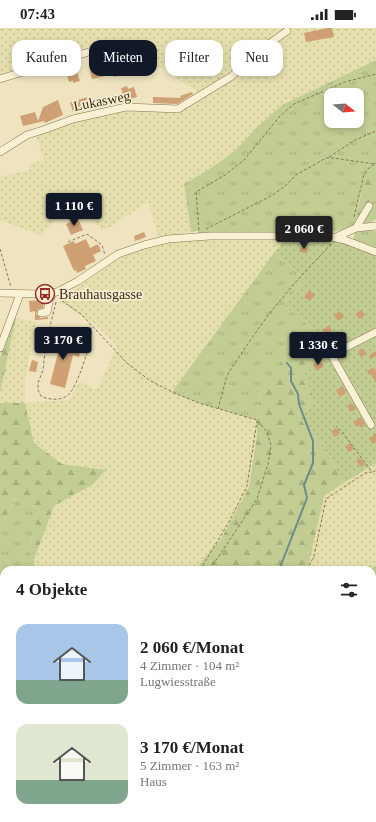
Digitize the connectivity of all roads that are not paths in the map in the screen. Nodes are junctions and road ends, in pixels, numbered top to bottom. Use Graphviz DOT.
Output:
graph roads {
  1 [pos="287,31"];
  2 [pos="89,52"];
  3 [pos="0,79"];
  4 [pos="0,152"];
  5 [pos="369,206"];
  6 [pos="376,226"];
  7 [pos="356,228"];
  8 [pos="336,237"];
  9 [pos="376,252"];
  10 [pos="0,293"];
  11 [pos="54,293"];
  12 [pos="17,294"];
  13 [pos="41,313"];
  14 [pos="376,332"];
  15 [pos="0,348"];
  16 [pos="371,425"];
  1 -- 4 [label="street, Lukasweg"];
  2 -- 3 [label="street"];
  5 -- 7 [label="street"];
  6 -- 7 [label="street"];
  7 -- 8 [label="street"];
  8 -- 9 [label="street"];
  8 -- 11 [label="street"];
  10 -- 12 [label="street"];
  11 -- 12 [label="street"];
  11 -- 13 [label="street"];
  12 -- 15 [label="street"];
  14 -- 16 [label="street"];
}
